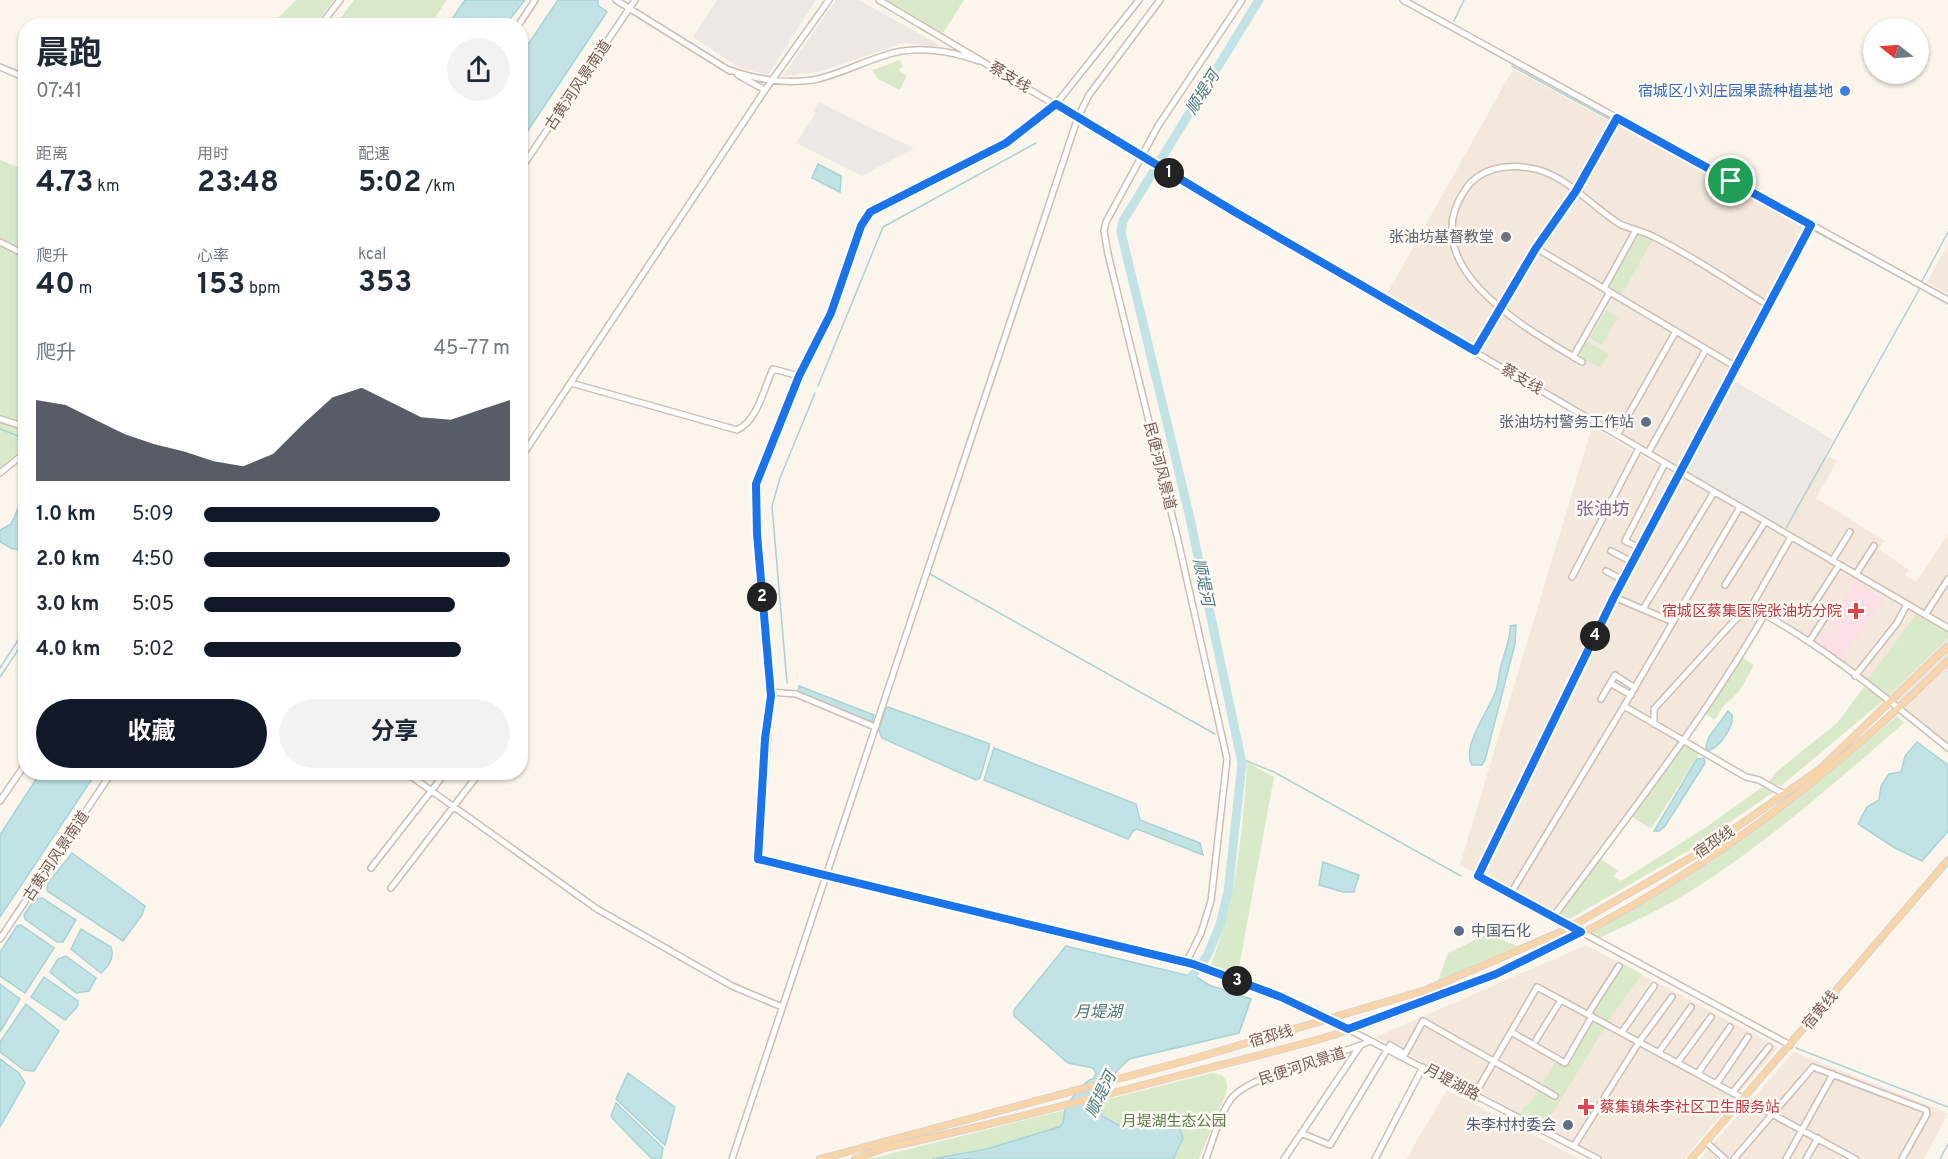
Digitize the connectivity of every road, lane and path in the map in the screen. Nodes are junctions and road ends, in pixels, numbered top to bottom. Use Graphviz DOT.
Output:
graph roads {
  1 [pos="340,0"];
  2 [pos="536,0"];
  3 [pos="616,0"];
  4 [pos="635,0"];
  5 [pos="829,0"];
  6 [pos="879,0"];
  7 [pos="1139,0"];
  8 [pos="1160,0"];
  9 [pos="1242,0"];
  10 [pos="1403,0"];
  11 [pos="630,9"];
  12 [pos="326,18"];
  13 [pos="524,18"];
  14 [pos="0,67"];
  15 [pos="993,67"];
  16 [pos="727,69"];
  17 [pos="18,75"];
  18 [pos="772,80"];
  19 [pos="765,90"];
  20 [pos="1056,104"];
  21 [pos="1078,117"];
  22 [pos="1616,120"];
  23 [pos="1141,156"];
  24 [pos="528,158"];
  25 [pos="1576,191"];
  26 [pos="1810,227"];
  27 [pos="1636,230"];
  28 [pos="0,242"];
  29 [pos="1536,248"];
  30 [pos="18,251"];
  31 [pos="1607,290"];
  32 [pos="1948,300"];
  33 [pos="1769,306"];
  34 [pos="1500,307"];
  35 [pos="1676,331"];
  36 [pos="1706,349"];
  37 [pos="1475,351"];
  38 [pos="1573,357"];
  39 [pos="1582,362"];
  40 [pos="1736,367"];
  41 [pos="799,376"];
  42 [pos="571,383"];
  43 [pos="0,419"];
  44 [pos="18,425"];
  45 [pos="1617,435"];
  46 [pos="528,447"];
  47 [pos="1639,448"];
  48 [pos="1648,453"];
  49 [pos="18,458"];
  50 [pos="1665,463"];
  51 [pos="1680,472"];
  52 [pos="0,473"];
  53 [pos="1714,492"];
  54 [pos="1740,507"];
  55 [pos="1765,522"];
  56 [pos="1850,532"];
  57 [pos="1791,537"];
  58 [pos="1874,546"];
  59 [pos="1640,548"];
  60 [pos="1611,551"];
  61 [pos="1832,561"];
  62 [pos="1632,562"];
  63 [pos="1839,565"];
  64 [pos="1606,571"];
  65 [pos="1856,574"];
  66 [pos="1572,577"];
  67 [pos="1948,579"];
  68 [pos="1623,580"];
  69 [pos="1725,585"];
  70 [pos="1614,597"];
  71 [pos="1907,604"];
  72 [pos="1751,607"];
  73 [pos="1643,609"];
  74 [pos="1765,614"];
  75 [pos="1925,615"];
  76 [pos="1673,622"];
  77 [pos="1948,628"];
  78 [pos="1809,642"];
  79 [pos="1948,646"];
  80 [pos="1948,660"];
  81 [pos="1855,676"];
  82 [pos="1610,683"];
  83 [pos="1635,688"];
  84 [pos="770,693"];
  85 [pos="1630,696"];
  86 [pos="1601,699"];
  87 [pos="1891,703"];
  88 [pos="1624,706"];
  89 [pos="1898,708"];
  90 [pos="1654,724"];
  91 [pos="875,727"];
  92 [pos="1684,741"];
  93 [pos="1948,748"];
  94 [pos="18,775"];
  95 [pos="107,780"];
  96 [pos="416,780"];
  97 [pos="440,780"];
  98 [pos="474,780"];
  99 [pos="431,791"];
  100 [pos="1784,794"];
  101 [pos="0,801"];
  102 [pos="454,807"];
  103 [pos="1948,860"];
  104 [pos="371,868"];
  105 [pos="826,875"];
  106 [pos="391,888"];
  107 [pos="1511,893"];
  108 [pos="1554,916"];
  109 [pos="1572,926"];
  110 [pos="1581,932"];
  111 [pos="0,939"];
  112 [pos="1190,964"];
  113 [pos="1619,966"];
  114 [pos="1654,986"];
  115 [pos="1672,996"];
  116 [pos="1561,999"];
  117 [pos="782,1007"];
  118 [pos="1691,1007"];
  119 [pos="1590,1015"];
  120 [pos="1711,1017"];
  121 [pos="1329,1019"];
  122 [pos="1730,1027"];
  123 [pos="1348,1029"];
  124 [pos="1511,1032"];
  125 [pos="1622,1032"];
  126 [pos="1748,1038"];
  127 [pos="1536,1040"];
  128 [pos="1370,1041"];
  129 [pos="1639,1041"];
  130 [pos="1361,1045"];
  131 [pos="1790,1045"];
  132 [pos="1769,1047"];
  133 [pos="1388,1049"];
  134 [pos="1659,1052"];
  135 [pos="1494,1061"];
  136 [pos="1678,1062"];
  137 [pos="1423,1067"];
  138 [pos="1698,1073"];
  139 [pos="1833,1074"];
  140 [pos="1717,1083"];
  141 [pos="1733,1092"];
  142 [pos="1475,1094"];
  143 [pos="1555,1096"];
  144 [pos="1744,1098"];
  145 [pos="1773,1113"];
  146 [pos="1802,1130"];
  147 [pos="1301,1133"];
  148 [pos="1818,1138"];
  149 [pos="1706,1142"];
  150 [pos="1574,1146"];
  151 [pos="732,1159"];
  152 [pos="820,1159"];
  153 [pos="855,1159"];
  154 [pos="1206,1159"];
  155 [pos="1284,1159"];
  156 [pos="1375,1159"];
  157 [pos="1598,1159"];
  158 [pos="1691,1159"];
  159 [pos="1725,1159"];
  160 [pos="1734,1159"];
  161 [pos="1786,1159"];
  162 [pos="1806,1159"];
  163 [pos="1855,1159"];
  164 [pos="1902,1159"];
  1 -- 12 [label="street"];
  2 -- 13 [label="street"];
  3 -- 11 [label="street"];
  4 -- 11 [label="street, 古黄河风景南道"];
  5 -- 18 [label="street"];
  6 -- 15 [label="street, 蔡支线"];
  7 -- 20 [label="street"];
  8 -- 21 [label="street"];
  9 -- 23 [label="street, 民便河风景道"];
  10 -- 22 [label="street"];
  11 -- 16 [label="street"];
  11 -- 24 [label="street, 古黄河风景南道"];
  14 -- 17 [label="street"];
  15 -- 18 [label="street"];
  15 -- 20 [label="street, 蔡支线"];
  16 -- 18 [label="street"];
  16 -- 19 [label="street"];
  18 -- 19 [label="street"];
  19 -- 42 [label="street"];
  20 -- 21 [label="street, 蔡支线"];
  20 -- 41 [label="street"];
  21 -- 23 [label="street, 蔡支线"];
  21 -- 91 [label="street"];
  22 -- 25 [label="street"];
  22 -- 26 [label="street"];
  23 -- 37 [label="street, 蔡支线"];
  23 -- 112 [label="street, 民便河风景道"];
  25 -- 27 [label="street"];
  25 -- 29 [label="street"];
  25 -- 34 [label="street"];
  26 -- 32 [label="street"];
  26 -- 33 [label="street"];
  27 -- 31 [label="street"];
  27 -- 33 [label="street"];
  28 -- 30 [label="street"];
  29 -- 31 [label="street"];
  29 -- 34 [label="street"];
  31 -- 35 [label="street"];
  31 -- 38 [label="street"];
  33 -- 40 [label="street"];
  34 -- 37 [label="street"];
  34 -- 38 [label="street"];
  35 -- 36 [label="street"];
  35 -- 45 [label="street"];
  36 -- 40 [label="street"];
  36 -- 48 [label="street"];
  37 -- 45 [label="street, 蔡支线"];
  38 -- 39 [label="street"];
  40 -- 51 [label="street"];
  41 -- 42 [label="street"];
  41 -- 84 [label="street"];
  42 -- 46 [label="street"];
  43 -- 44 [label="street"];
  45 -- 47 [label="street, 蔡支线"];
  47 -- 48 [label="street, 蔡支线"];
  47 -- 66 [label="street"];
  48 -- 50 [label="street, 蔡支线"];
  49 -- 52 [label="street"];
  50 -- 51 [label="street, 蔡支线"];
  50 -- 59 [label="street"];
  51 -- 53 [label="street, 蔡支线"];
  51 -- 59 [label="street"];
  53 -- 54 [label="street, 蔡支线"];
  53 -- 73 [label="street"];
  54 -- 55 [label="street, 蔡支线"];
  54 -- 76 [label="street"];
  55 -- 57 [label="street, 蔡支线"];
  55 -- 69 [label="street"];
  56 -- 61 [label="street"];
  57 -- 61 [label="street, 蔡支线"];
  57 -- 72 [label="street"];
  58 -- 65 [label="street"];
  59 -- 62 [label="street"];
  60 -- 62 [label="street"];
  61 -- 63 [label="street, 蔡支线"];
  62 -- 68 [label="street"];
  63 -- 65 [label="street, 蔡支线"];
  63 -- 78 [label="street"];
  64 -- 68 [label="street"];
  65 -- 71 [label="street, 蔡支线"];
  67 -- 75 [label="street"];
  68 -- 70 [label="street"];
  70 -- 73 [label="street"];
  70 -- 107 [label="street"];
  71 -- 75 [label="street, 蔡支线"];
  71 -- 81 [label="street"];
  72 -- 74 [label="street"];
  72 -- 90 [label="street"];
  73 -- 76 [label="street"];
  74 -- 78 [label="street"];
  74 -- 92 [label="street"];
  75 -- 77 [label="street, 蔡支线"];
  76 -- 83 [label="street"];
  78 -- 81 [label="street"];
  79 -- 87 [label="main road, 宿邳线"];
  80 -- 89 [label="main road, 宿邳线"];
  81 -- 87 [label="street"];
  82 -- 83 [label="street"];
  82 -- 85 [label="street"];
  82 -- 86 [label="street"];
  83 -- 85 [label="street"];
  84 -- 91 [label="street"];
  84 -- 105 [label="street, 月堤湖路"];
  85 -- 88 [label="street"];
  87 -- 89 [label="street"];
  87 -- 100 [label="main road, 宿邳线"];
  88 -- 90 [label="street"];
  88 -- 107 [label="street"];
  89 -- 93 [label="street"];
  89 -- 110 [label="main road, 宿邳线"];
  90 -- 92 [label="street"];
  91 -- 105 [label="street"];
  92 -- 100 [label="street"];
  92 -- 108 [label="street"];
  94 -- 101 [label="street"];
  95 -- 111 [label="street, 古黄河风景南道"];
  96 -- 99 [label="street"];
  97 -- 99 [label="street"];
  98 -- 102 [label="street"];
  99 -- 102 [label="street"];
  99 -- 104 [label="street"];
  100 -- 109 [label="main road, 宿邳线"];
  102 -- 106 [label="street"];
  102 -- 117 [label="street"];
  103 -- 131 [label="main road, 宿黄线"];
  105 -- 112 [label="street, 月堤湖路"];
  105 -- 117 [label="street"];
  107 -- 108 [label="street"];
  108 -- 109 [label="street"];
  109 -- 110 [label="street"];
  109 -- 121 [label="main road, 宿邳线"];
  110 -- 123 [label="main road, 宿邳线"];
  110 -- 131 [label="street"];
  112 -- 121 [label="street, 月堤湖路"];
  113 -- 119 [label="street"];
  114 -- 125 [label="street"];
  115 -- 129 [label="street"];
  116 -- 119 [label="street"];
  116 -- 124 [label="street"];
  116 -- 127 [label="street"];
  117 -- 151 [label="street"];
  118 -- 134 [label="street"];
  119 -- 124 [label="street"];
  119 -- 125 [label="street"];
  120 -- 136 [label="street"];
  121 -- 123 [label="street, 月堤湖路"];
  121 -- 152 [label="main road, 宿邳线"];
  122 -- 138 [label="street"];
  123 -- 128 [label="street, 月堤湖路"];
  123 -- 153 [label="main road, 宿邳线"];
  124 -- 135 [label="street"];
  125 -- 129 [label="street"];
  126 -- 140 [label="street"];
  128 -- 130 [label="street, 民便河风景道"];
  128 -- 133 [label="street, 月堤湖路"];
  129 -- 134 [label="street"];
  129 -- 150 [label="street"];
  130 -- 147 [label="street"];
  130 -- 154 [label="street, 民便河风景道"];
  131 -- 144 [label="main road, 宿黄线"];
  132 -- 141 [label="street"];
  133 -- 135 [label="street"];
  133 -- 137 [label="street, 月堤湖路"];
  133 -- 147 [label="street"];
  134 -- 136 [label="street"];
  135 -- 142 [label="street"];
  135 -- 143 [label="street"];
  136 -- 138 [label="street"];
  137 -- 142 [label="street, 月堤湖路"];
  137 -- 156 [label="street"];
  138 -- 140 [label="street"];
  139 -- 145 [label="street"];
  139 -- 146 [label="street"];
  139 -- 164 [label="street"];
  140 -- 141 [label="street"];
  141 -- 144 [label="street"];
  142 -- 150 [label="street, 月堤湖路"];
  144 -- 145 [label="street"];
  144 -- 149 [label="main road, 宿黄线"];
  145 -- 146 [label="street"];
  145 -- 160 [label="street"];
  146 -- 148 [label="street"];
  146 -- 161 [label="street"];
  147 -- 155 [label="street"];
  148 -- 162 [label="street"];
  148 -- 163 [label="street"];
  149 -- 158 [label="main road, 宿黄线"];
  149 -- 159 [label="street"];
  150 -- 157 [label="street, 月堤湖路"];
}
